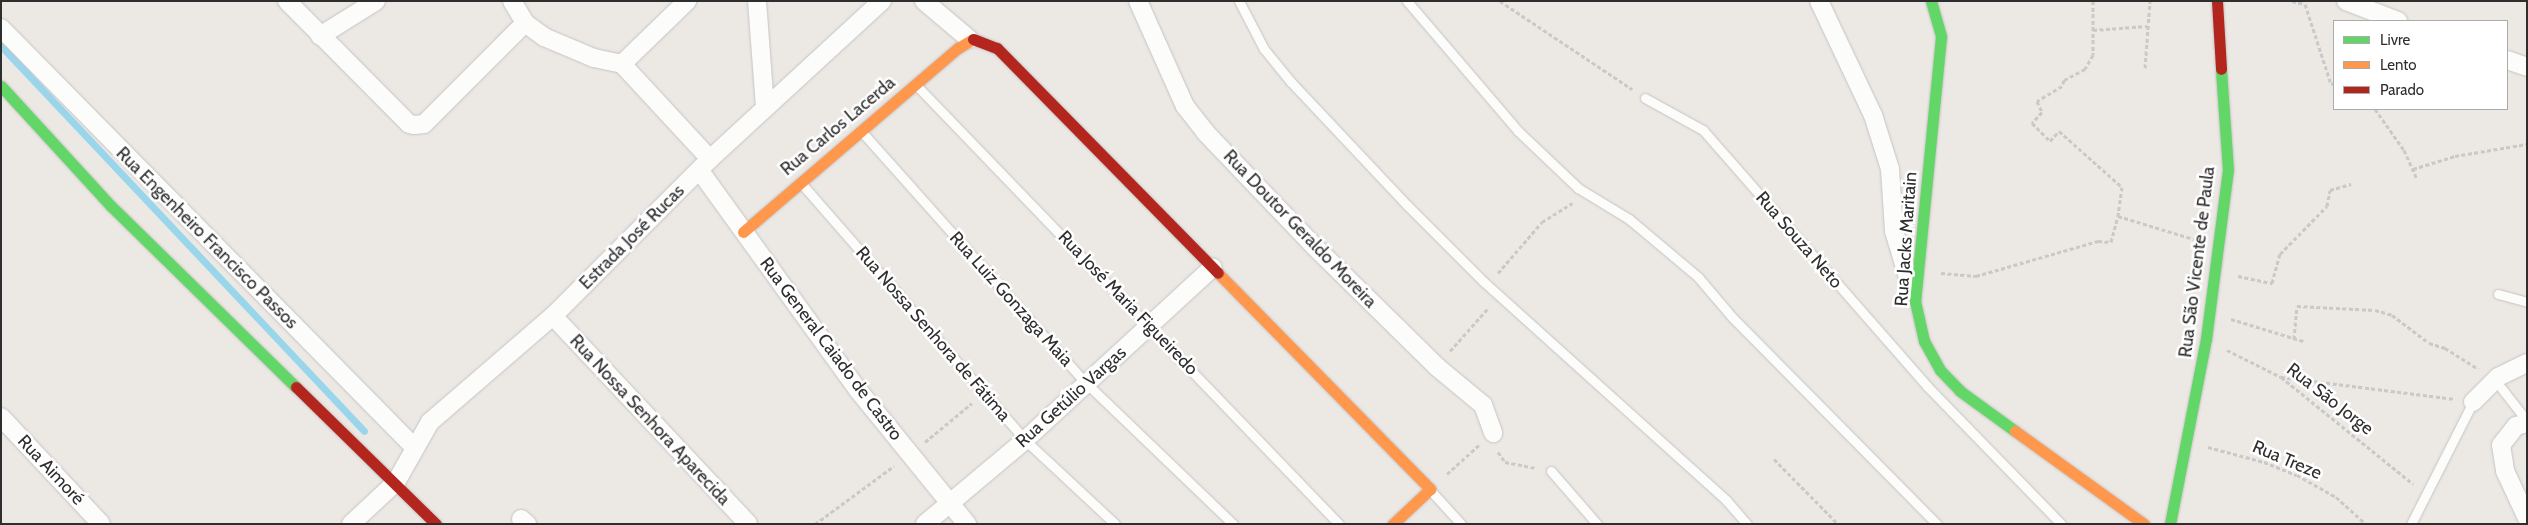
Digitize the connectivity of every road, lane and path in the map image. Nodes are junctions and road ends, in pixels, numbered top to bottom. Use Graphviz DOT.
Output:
graph roads {
  1 [pos="288,1"];
  2 [pos="376,1"];
  3 [pos="512,1"];
  4 [pos="688,1"];
  5 [pos="757,1"];
  6 [pos="882,1"];
  7 [pos="924,1"];
  8 [pos="1138,1"];
  9 [pos="1239,1"];
  10 [pos="1407,1"];
  11 [pos="1500,1"];
  12 [pos="1820,1"];
  13 [pos="1931,1"];
  14 [pos="2093,1"];
  15 [pos="2150,1"];
  16 [pos="2217,1"];
  17 [pos="2292,1"];
  18 [pos="2346,1"];
  19 [pos="2395,20"];
  20 [pos="525,23"];
  21 [pos="2147,26"];
  22 [pos="1,28"];
  23 [pos="2093,30"];
  24 [pos="320,36"];
  25 [pos="963,44"];
  26 [pos="2508,60"];
  27 [pos="622,64"];
  28 [pos="2527,67"];
  29 [pos="2145,68"];
  30 [pos="2333,83"];
  31 [pos="915,84"];
  32 [pos="1,86"];
  33 [pos="1645,98"];
  34 [pos="765,108"];
  35 [pos="2376,110"];
  36 [pos="861,130"];
  37 [pos="2527,144"];
  38 [pos="705,165"];
  39 [pos="2413,169"];
  40 [pos="2417,178"];
  41 [pos="800,181"];
  42 [pos="2351,184"];
  43 [pos="1587,194"];
  44 [pos="2118,216"];
  45 [pos="743,232"];
  46 [pos="2200,240"];
  47 [pos="1213,267"];
  48 [pos="1918,271"];
  49 [pos="2215,272"];
  50 [pos="1487,285"];
  51 [pos="2498,294"];
  52 [pos="1499,296"];
  53 [pos="1915,301"];
  54 [pos="2527,302"];
  55 [pos="2209,312"];
  56 [pos="553,316"];
  57 [pos="1149,325"];
  58 [pos="2206,339"];
  59 [pos="2294,340"];
  60 [pos="2306,342"];
  61 [pos="2527,363"];
  62 [pos="1437,367"];
  63 [pos="2281,377"];
  64 [pos="2495,380"];
  65 [pos="1086,383"];
  66 [pos="2473,402"];
  67 [pos="1,417"];
  68 [pos="2527,422"];
  69 [pos="1493,433"];
  70 [pos="1025,440"];
  71 [pos="2188,441"];
  72 [pos="414,447"];
  73 [pos="1774,459"];
  74 [pos="1551,471"];
  75 [pos="396,482"];
  76 [pos="1430,489"];
  77 [pos="2427,496"];
  78 [pos="949,503"];
  79 [pos="2527,518"];
  80 [pos="101,524"];
  81 [pos="351,524"];
  82 [pos="436,524"];
  83 [pos="748,524"];
  84 [pos="925,524"];
  85 [pos="967,524"];
  86 [pos="1115,524"];
  87 [pos="1233,524"];
  88 [pos="1339,524"];
  89 [pos="1392,524"];
  90 [pos="1461,524"];
  91 [pos="1597,524"];
  92 [pos="1747,524"];
  93 [pos="1838,524"];
  94 [pos="1937,524"];
  95 [pos="2061,524"];
  96 [pos="2144,524"];
  97 [pos="2170,524"];
  98 [pos="2366,524"];
  99 [pos="2412,524"];
  1 -- 24 [label="street"];
  2 -- 24 [label="street"];
  3 -- 20 [label="street"];
  4 -- 27 [label="street"];
  5 -- 34 [label="street"];
  6 -- 34 [label="street, Estrada José Rucas"];
  7 -- 25 [label="street"];
  8 -- 62 [label="street, Rua Doutor Geraldo Moreira"];
  9 -- 50 [label="lane"];
  10 -- 43 [label="lane"];
  11 -- 33 [label="path"];
  12 -- 53 [label="street"];
  13 -- 48 [label="street, Rua Jacks Maritain"];
  14 -- 23 [label="path"];
  15 -- 21 [label="path"];
  16 -- 49 [label="street, Rua São Vicente de Paula"];
  17 -- 30 [label="path"];
  18 -- 19 [label="street"];
  20 -- 24 [label="street"];
  20 -- 27 [label="street"];
  21 -- 23 [label="path"];
  21 -- 29 [label="path"];
  22 -- 72 [label="street, Rua Engenheiro Francisco Passos"];
  23 -- 44 [label="path"];
  25 -- 31 [label="street, Rua Carlos Lacerda"];
  25 -- 47 [label="street"];
  26 -- 28 [label="street"];
  27 -- 38 [label="street, Rua General Caiado de Castro"];
  31 -- 36 [label="street, Rua Carlos Lacerda"];
  31 -- 57 [label="lane, Rua José Maria Figueiredo"];
  32 -- 75 [label="street"];
  33 -- 95 [label="lane, Rua Souza Neto"];
  34 -- 38 [label="street, Estrada José Rucas"];
  35 -- 39 [label="path"];
  36 -- 41 [label="street, Rua Carlos Lacerda"];
  36 -- 65 [label="lane, Rua Luiz Gonzaga Maia"];
  37 -- 39 [label="path"];
  38 -- 45 [label="street, Rua General Caiado de Castro"];
  38 -- 56 [label="street, Estrada José Rucas"];
  39 -- 40 [label="path"];
  41 -- 45 [label="street, Rua Carlos Lacerda"];
  41 -- 70 [label="lane, Rua Nossa Senhora de Fátima"];
  42 -- 49 [label="path"];
  43 -- 50 [label="path"];
  43 -- 94 [label="lane"];
  44 -- 46 [label="path"];
  44 -- 48 [label="path"];
  45 -- 78 [label="street, Rua General Caiado de Castro"];
  47 -- 57 [label="street, Rua Getúlio Vargas"];
  47 -- 76 [label="street"];
  48 -- 53 [label="street, Rua Jacks Maritain"];
  49 -- 55 [label="street, Rua São Vicente de Paula"];
  50 -- 52 [label="lane"];
  51 -- 54 [label="lane"];
  52 -- 62 [label="path"];
  52 -- 92 [label="lane"];
  53 -- 96 [label="street, Rua Jacks Maritain"];
  55 -- 58 [label="street, Rua São Vicente de Paula"];
  55 -- 59 [label="path"];
  56 -- 72 [label="street, Estrada José Rucas"];
  56 -- 83 [label="street, Rua Nossa Senhora Aparecida"];
  57 -- 65 [label="street, Rua Getúlio Vargas"];
  57 -- 88 [label="lane, Rua José Maria Figueiredo"];
  58 -- 63 [label="path, Rua São Jorge"];
  58 -- 71 [label="street, Rua São Vicente de Paula"];
  59 -- 60 [label="path"];
  59 -- 64 [label="path"];
  61 -- 64 [label="street"];
  62 -- 69 [label="street, Rua Doutor Geraldo Moreira"];
  63 -- 66 [label="path"];
  63 -- 77 [label="path, Rua São Jorge"];
  64 -- 66 [label="street"];
  64 -- 68 [label="lane"];
  65 -- 70 [label="street, Rua Getúlio Vargas"];
  65 -- 87 [label="lane, Rua Luiz Gonzaga Maia"];
  66 -- 77 [label="lane"];
  67 -- 80 [label="street, Rua Aimoré"];
  68 -- 79 [label="street"];
  69 -- 74 [label="path"];
  69 -- 76 [label="path"];
  70 -- 78 [label="street, Rua Getúlio Vargas"];
  70 -- 86 [label="lane, Rua Nossa Senhora de Fátima"];
  71 -- 97 [label="street, Rua São Vicente de Paula"];
  71 -- 98 [label="path, Rua Treze"];
  72 -- 75 [label="street, Estrada José Rucas"];
  73 -- 93 [label="path"];
  74 -- 91 [label="lane"];
  75 -- 81 [label="street, Estrada José Rucas"];
  75 -- 82 [label="street"];
  76 -- 89 [label="street"];
  76 -- 90 [label="lane"];
  77 -- 99 [label="lane"];
  78 -- 84 [label="street, Rua Getúlio Vargas"];
  78 -- 85 [label="street, Rua General Caiado de Castro"];
}
